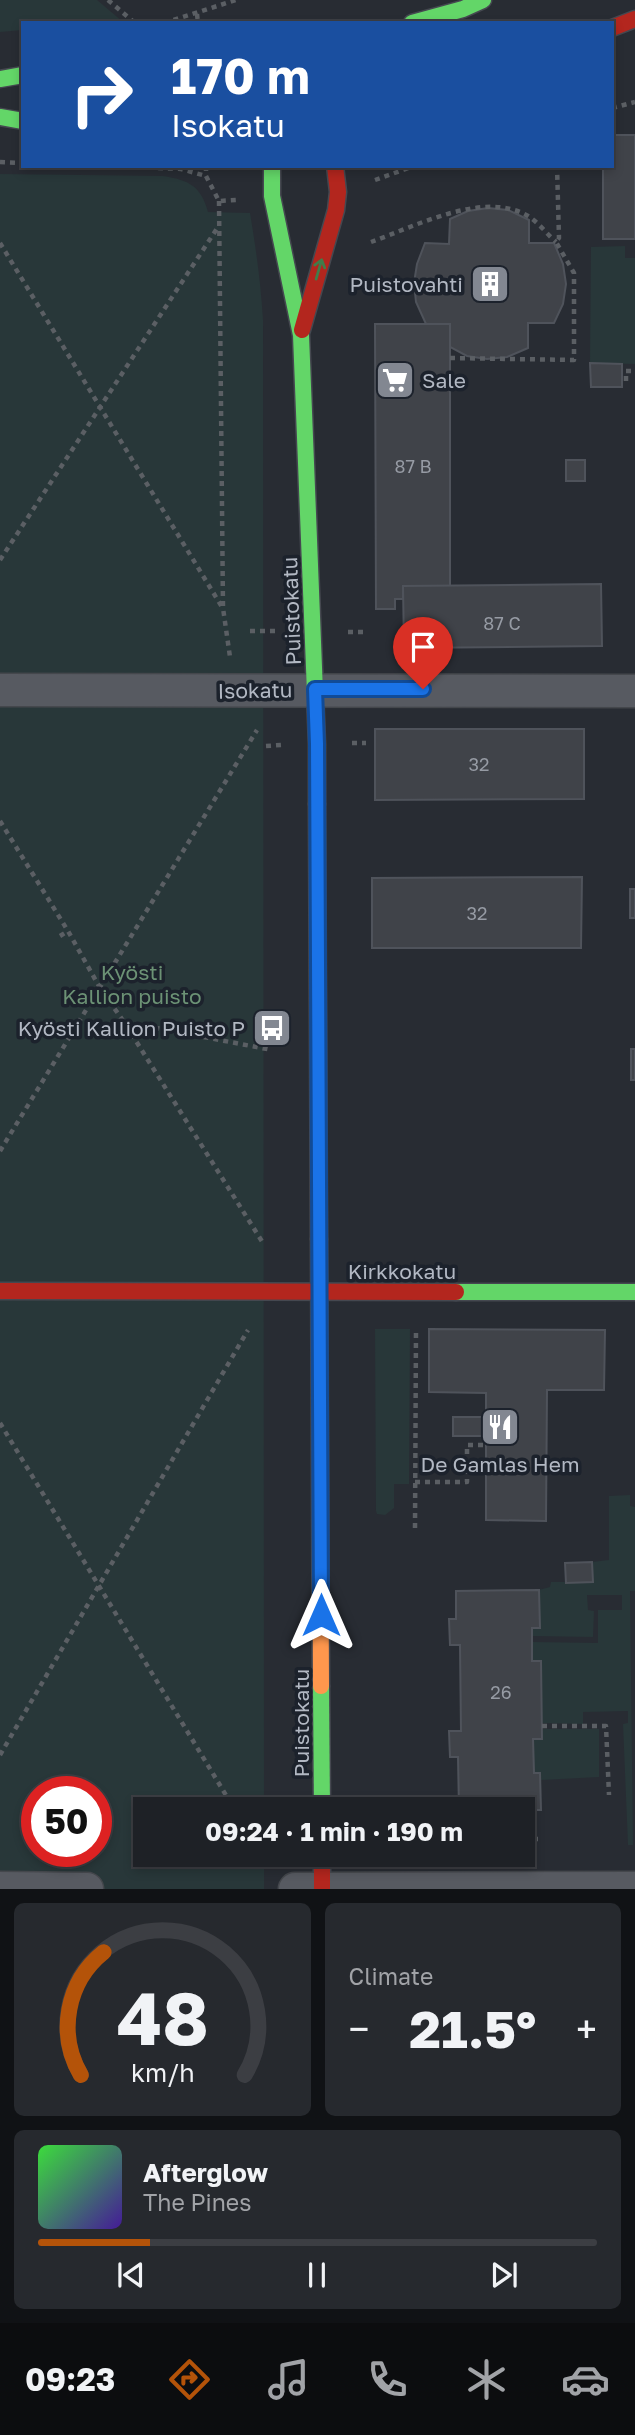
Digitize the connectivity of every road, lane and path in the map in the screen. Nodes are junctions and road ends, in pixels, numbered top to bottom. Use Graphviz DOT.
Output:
graph roads {
  1 [pos="483,0"];
  2 [pos="110,1"];
  3 [pos="233,1"];
  4 [pos="197,14"];
  5 [pos="635,19"];
  6 [pos="133,21"];
  7 [pos="171,21"];
  8 [pos="198,21"];
  9 [pos="419,21"];
  10 [pos="614,27"];
  11 [pos="21,75"];
  12 [pos="0,79"];
  13 [pos="635,102"];
  14 [pos="614,107"];
  15 [pos="0,117"];
  16 [pos="21,121"];
  17 [pos="0,162"];
  18 [pos="21,163"];
  19 [pos="160,168"];
  20 [pos="206,168"];
  21 [pos="272,168"];
  22 [pos="335,168"];
  23 [pos="557,168"];
  24 [pos="219,201"];
  25 [pos="219,225"];
  26 [pos="371,242"];
  27 [pos="0,243"];
  28 [pos="556,243"];
  29 [pos="301,335"];
  30 [pos="450,358"];
  31 [pos="635,371"];
  32 [pos="626,381"];
  33 [pos="100,407"];
  34 [pos="0,560"];
  35 [pos="223,608"];
  36 [pos="228,643"];
  37 [pos="315,689"];
  38 [pos="0,690"];
  39 [pos="635,691"];
  40 [pos="257,730"];
  41 [pos="0,821"];
  42 [pos="68,931"];
  43 [pos="60,936"];
  44 [pos="100,988"];
  45 [pos="124,1022"];
  46 [pos="62,1031"];
  47 [pos="70,1037"];
  48 [pos="272,1050"];
  49 [pos="0,1151"];
  50 [pos="263,1243"];
  51 [pos="0,1291"];
  52 [pos="320,1291"];
  53 [pos="635,1292"];
  54 [pos="416,1321"];
  55 [pos="253,1322"];
  56 [pos="0,1423"];
  57 [pos="486,1445"];
  58 [pos="415,1482"];
  59 [pos="415,1528"];
  60 [pos="98,1585"];
  61 [pos="542,1726"];
  62 [pos="0,1755"];
  63 [pos="609,1796"];
  64 [pos="227,1797"];
  65 [pos="322,1797"];
  66 [pos="535,1839"];
  67 [pos="542,1839"];
  68 [pos="319,1867"];
  69 [pos="0,1888"];
  70 [pos="635,1888"];
  71 [pos="87,1889"];
  72 [pos="313,1889"];
  1 -- 9 [label="main road"];
  2 -- 6 [label="path"];
  3 -- 4 [label="path"];
  4 -- 7 [label="path"];
  4 -- 8 [label="path"];
  5 -- 10 [label="main road"];
  11 -- 12 [label="main road"];
  13 -- 14 [label="path"];
  15 -- 16 [label="main road"];
  17 -- 18 [label="path"];
  19 -- 20 [label="path"];
  21 -- 29 [label="main road, Puistokatu"];
  29 -- 22 [label="main road, Puistokatu, one-way"];
  23 -- 28 [label="path"];
  24 -- 25 [label="path"];
  25 -- 33 [label="path"];
  25 -- 35 [label="path"];
  26 -- 28 [label="path"];
  27 -- 33 [label="path"];
  28 -- 30 [label="path"];
  29 -- 37 [label="main road, Puistokatu"];
  31 -- 32 [label="path"];
  33 -- 34 [label="path"];
  33 -- 35 [label="path"];
  35 -- 36 [label="path"];
  37 -- 38 [label="street, Isokatu"];
  37 -- 39 [label="street, Isokatu"];
  37 -- 52 [label="main road, Puistokatu"];
  40 -- 44 [label="path"];
  41 -- 42 [label="path"];
  42 -- 43 [label="path"];
  42 -- 44 [label="path"];
  44 -- 45 [label="path"];
  44 -- 47 [label="path"];
  45 -- 48 [label="path"];
  45 -- 50 [label="path"];
  46 -- 47 [label="path"];
  47 -- 49 [label="path"];
  51 -- 52 [label="main road, Kirkkokatu"];
  52 -- 53 [label="main road, Kirkkokatu"];
  52 -- 65 [label="main road, Puistokatu"];
  54 -- 58 [label="path"];
  55 -- 60 [label="path"];
  56 -- 60 [label="path"];
  57 -- 58 [label="path"];
  58 -- 59 [label="path"];
  60 -- 62 [label="path"];
  60 -- 64 [label="path"];
  61 -- 63 [label="path"];
  66 -- 67 [label="path"];
  68 -- 72 [label="main road"];
  69 -- 71 [label="street"];
  70 -- 72 [label="street"];
}
